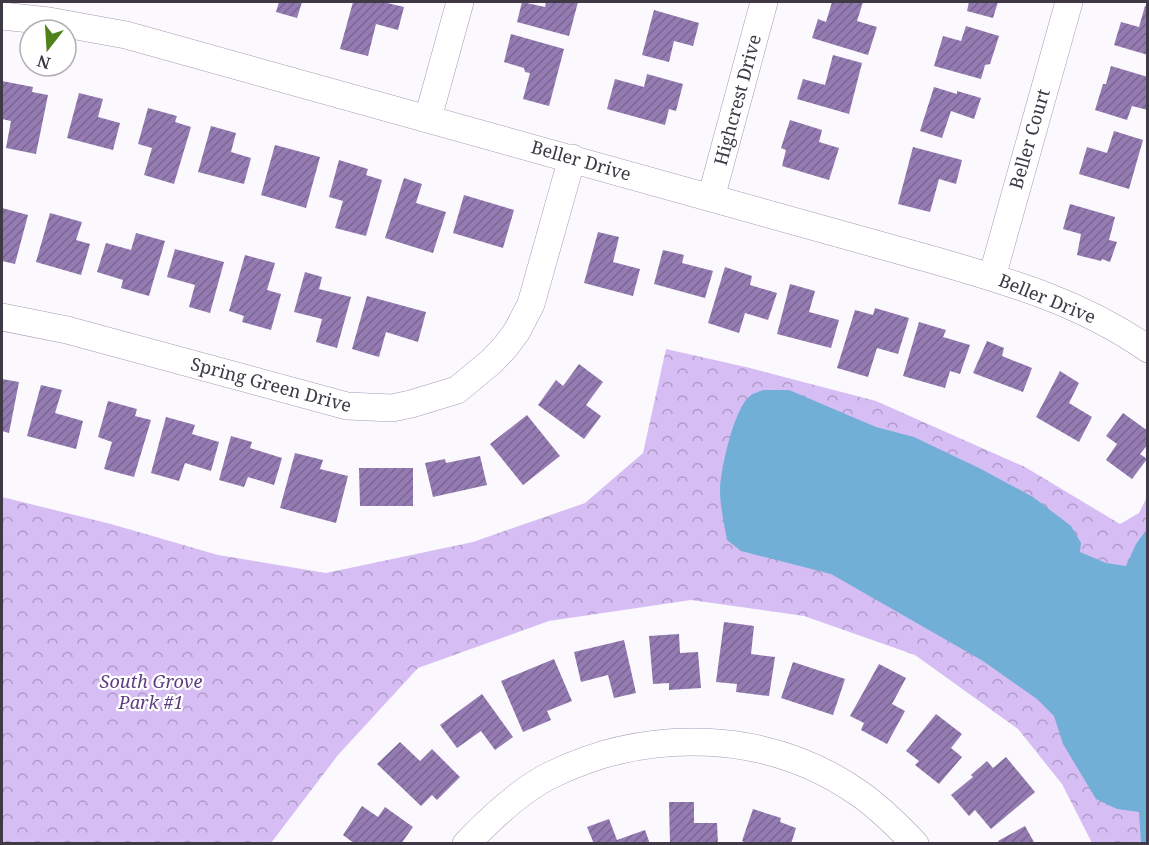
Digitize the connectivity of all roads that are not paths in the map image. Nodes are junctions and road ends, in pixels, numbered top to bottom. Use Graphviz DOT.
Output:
graph roads {
  1 [pos="460,2"];
  2 [pos="764,2"];
  3 [pos="1069,2"];
  4 [pos="2,16"];
  5 [pos="428,118"];
  6 [pos="572,158"];
  7 [pos="711,198"];
  8 [pos="992,277"];
  9 [pos="2,317"];
  10 [pos="1148,349"];
  11 [pos="466,843"];
  12 [pos="915,843"];
  1 -- 5 [label="street"];
  2 -- 7 [label="street, Highcrest Drive"];
  3 -- 8 [label="street, Beller Court"];
  4 -- 5 [label="street, Beller Drive"];
  5 -- 6 [label="street, Beller Drive"];
  6 -- 7 [label="street, Beller Drive"];
  6 -- 9 [label="street, Spring Green Drive"];
  7 -- 8 [label="street, Beller Drive"];
  8 -- 10 [label="street, Beller Drive"];
  11 -- 12 [label="street"];
}
